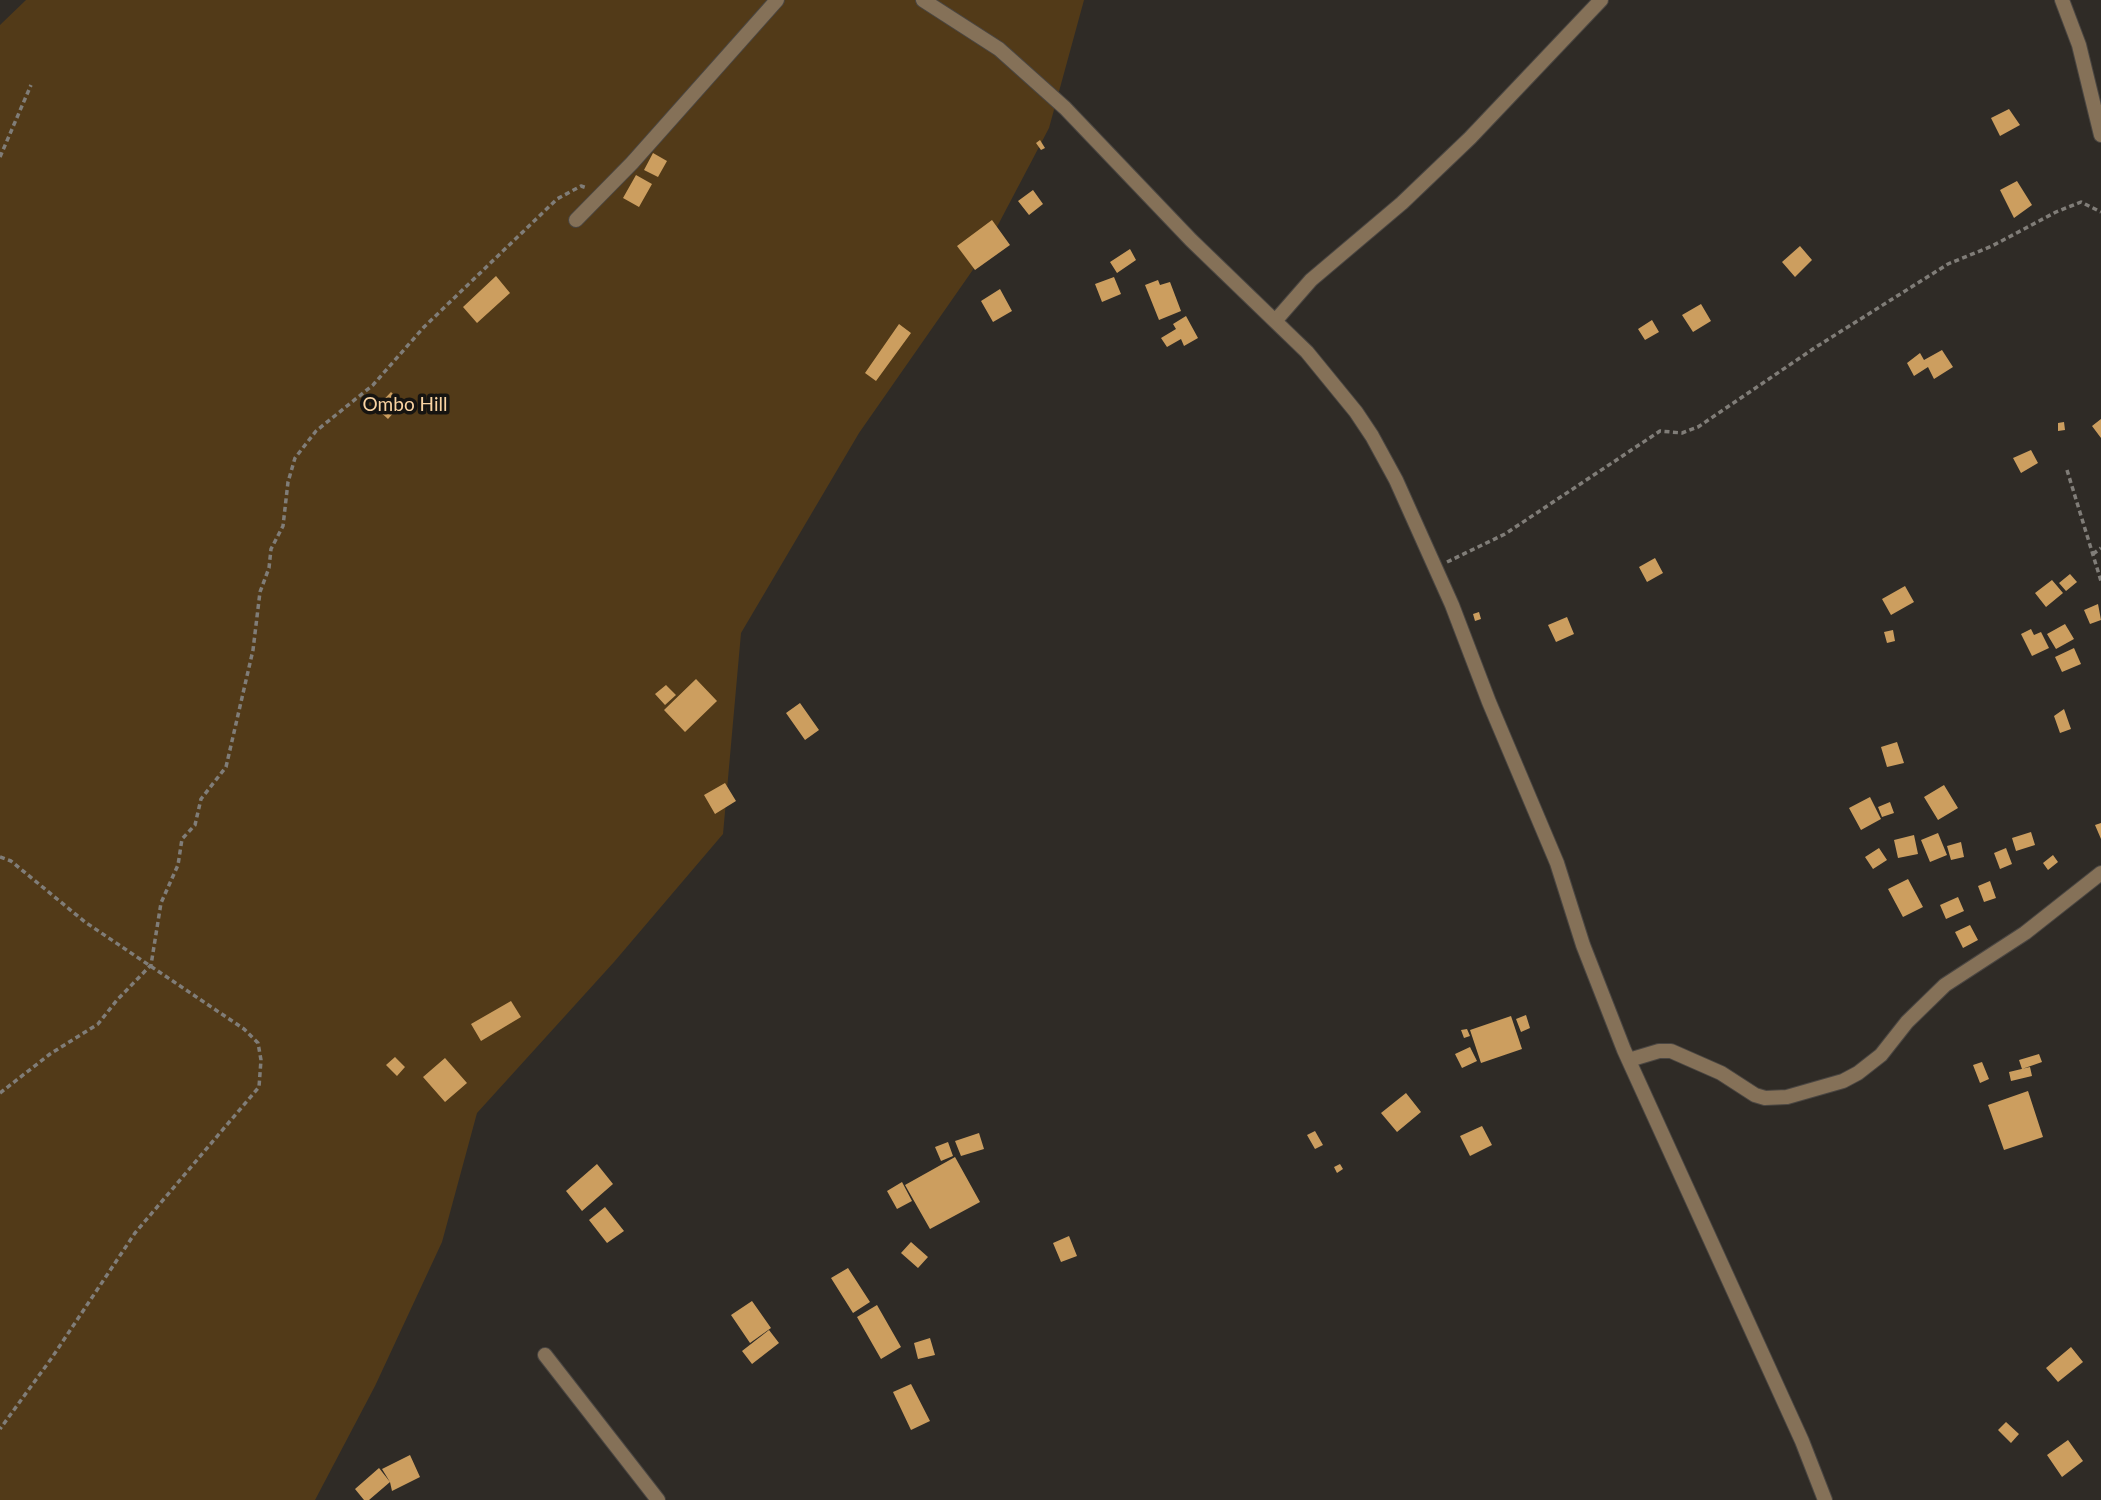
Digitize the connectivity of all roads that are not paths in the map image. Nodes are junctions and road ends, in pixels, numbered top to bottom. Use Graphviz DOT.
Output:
graph roads {
  1 [pos="777,0"];
  2 [pos="923,0"];
  3 [pos="1601,0"];
  4 [pos="2062,0"];
  5 [pos="2101,135"];
  6 [pos="576,220"];
  7 [pos="1276,320"];
  8 [pos="2101,873"];
  9 [pos="1629,1060"];
  10 [pos="545,1354"];
  11 [pos="658,1500"];
  12 [pos="1825,1500"];
  1 -- 6 [label="street"];
  2 -- 7 [label="street"];
  3 -- 7 [label="street"];
  4 -- 5 [label="street"];
  7 -- 9 [label="street"];
  8 -- 9 [label="street"];
  9 -- 12 [label="street"];
  10 -- 11 [label="street"];
}
